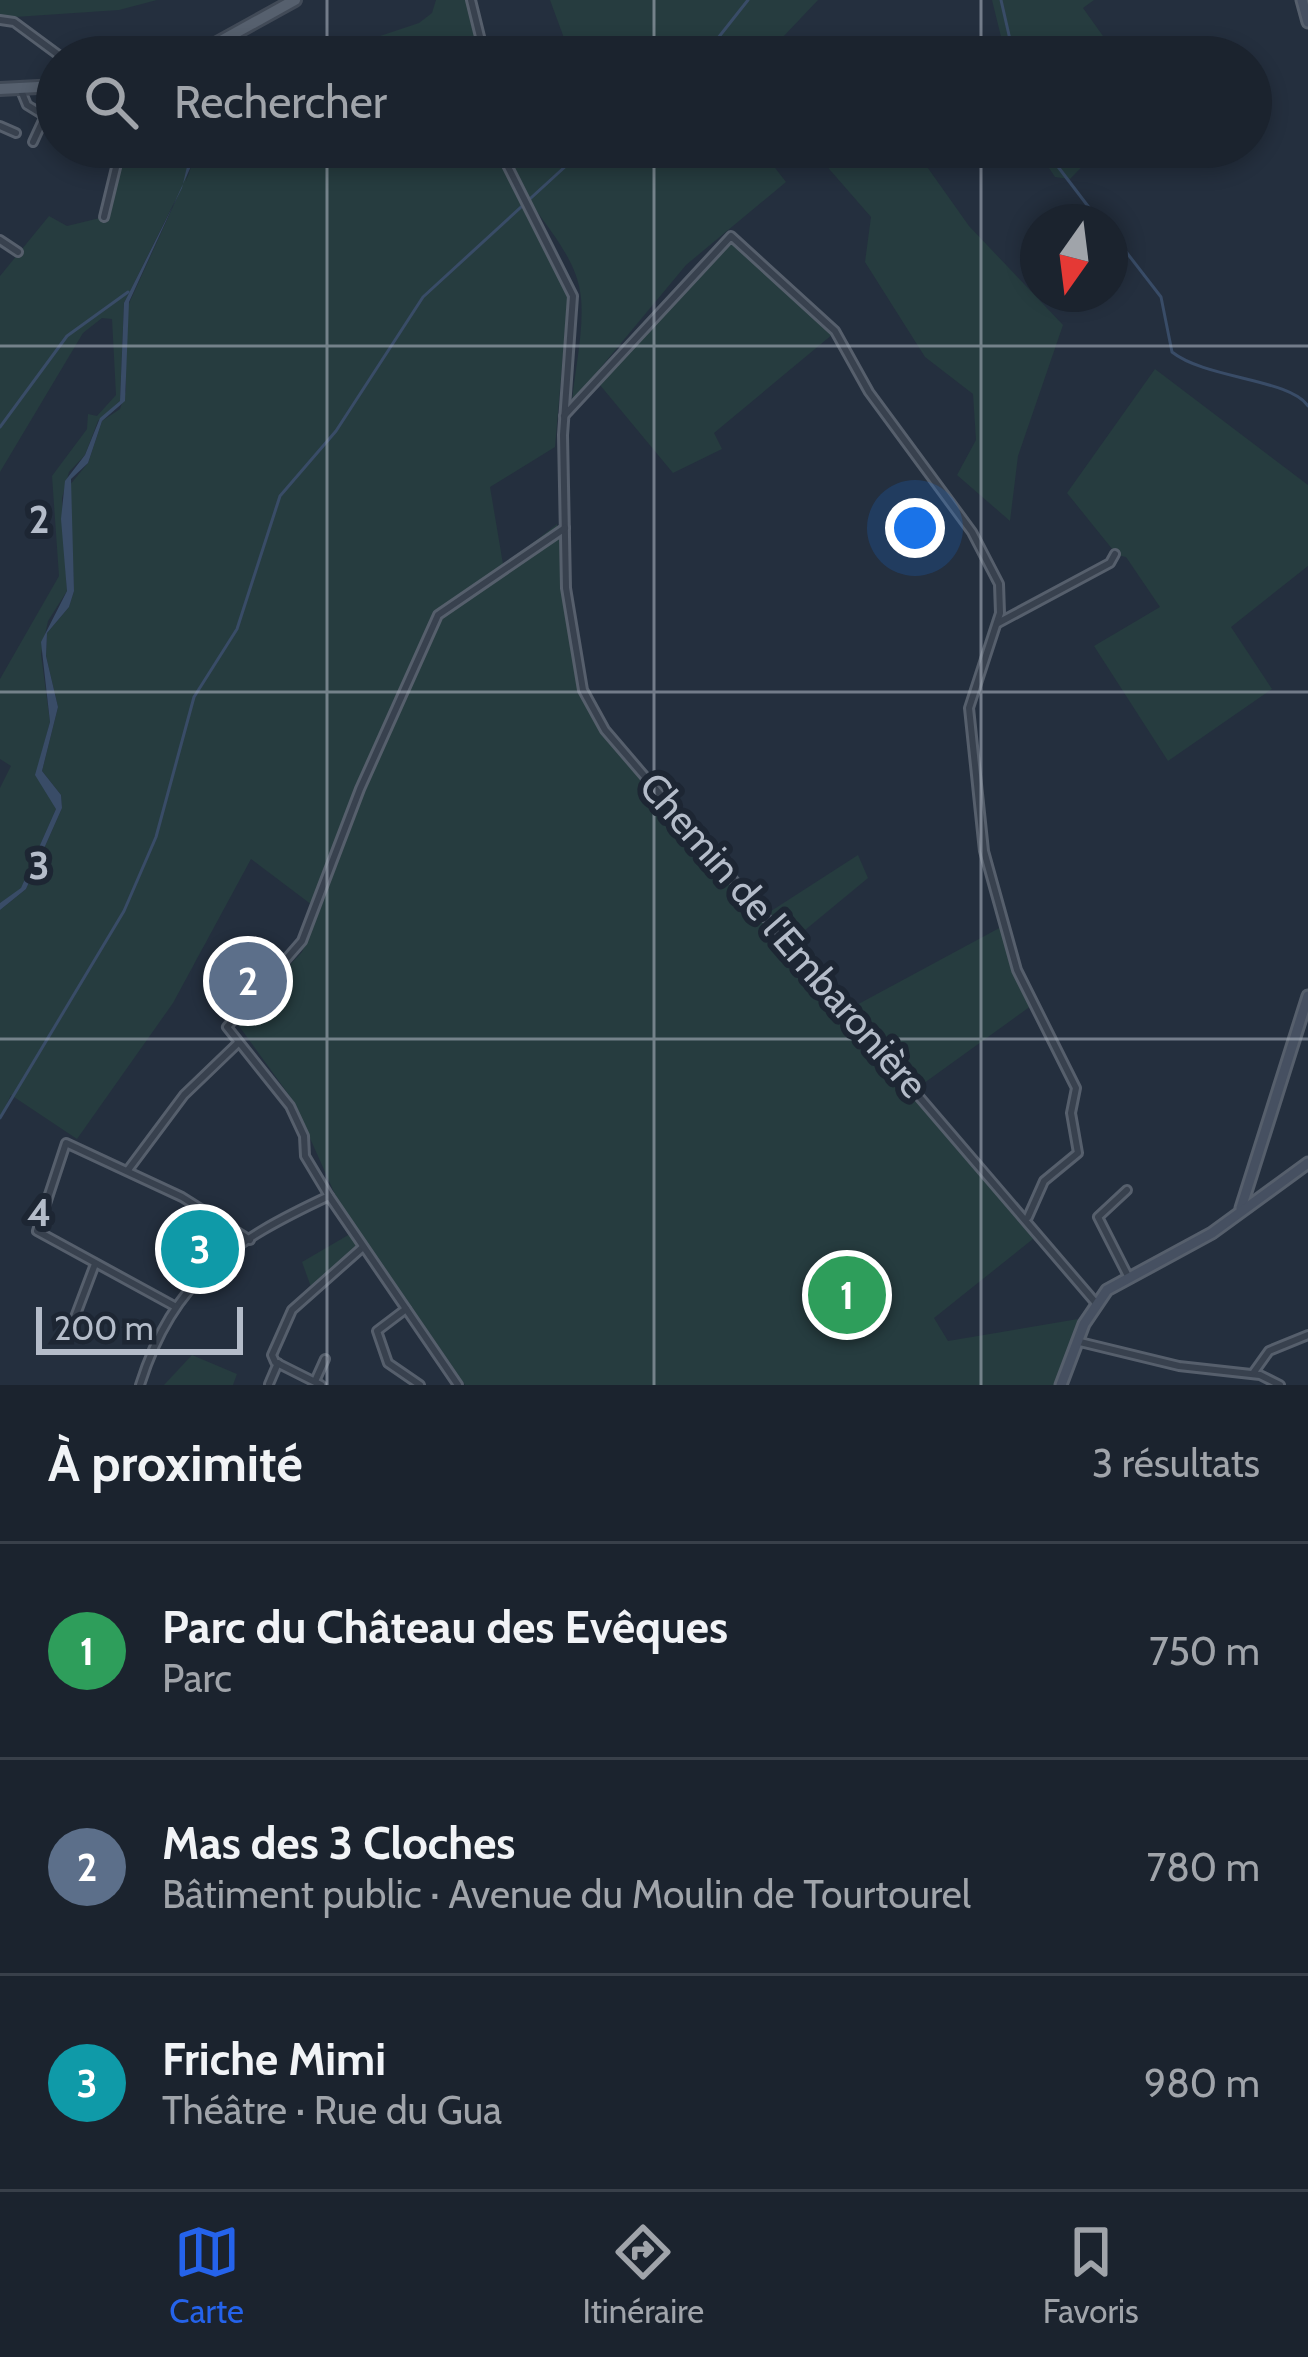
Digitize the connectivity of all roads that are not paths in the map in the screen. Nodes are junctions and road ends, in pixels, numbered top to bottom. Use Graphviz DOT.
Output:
graph roads {
  1 [pos="295,0"];
  2 [pos="470,0"];
  3 [pos="1302,0"];
  4 [pos="0,20"];
  5 [pos="1308,22"];
  6 [pos="230,36"];
  7 [pos="479,36"];
  8 [pos="36,38"];
  9 [pos="36,87"];
  10 [pos="20,88"];
  11 [pos="0,89"];
  12 [pos="36,110"];
  13 [pos="0,126"];
  14 [pos="16,133"];
  15 [pos="36,136"];
  16 [pos="33,142"];
  17 [pos="116,168"];
  18 [pos="509,168"];
  19 [pos="104,217"];
  20 [pos="0,240"];
  21 [pos="18,252"];
  22 [pos="564,416"];
  23 [pos="565,528"];
  24 [pos="1115,554"];
  25 [pos="998,623"];
  26 [pos="1308,996"];
  27 [pos="237,1044"];
  28 [pos="1308,1163"];
  29 [pos="128,1170"];
  30 [pos="1250,1188"];
  31 [pos="1127,1190"];
  32 [pos="1267,1192"];
  33 [pos="329,1196"];
  34 [pos="1238,1214"];
  35 [pos="1028,1217"];
  36 [pos="232,1232"];
  37 [pos="250,1240"];
  38 [pos="363,1247"];
  39 [pos="235,1249"];
  40 [pos="95,1264"];
  41 [pos="1128,1276"];
  42 [pos="1094,1305"];
  43 [pos="176,1306"];
  44 [pos="406,1309"];
  45 [pos="72,1325"];
  46 [pos="1308,1335"];
  47 [pos="1077,1340"];
  48 [pos="325,1359"];
  49 [pos="278,1364"];
  50 [pos="1252,1374"];
  51 [pos="318,1382"];
  52 [pos="269,1384"];
  53 [pos="140,1385"];
  54 [pos="420,1385"];
  55 [pos="458,1385"];
  56 [pos="1060,1385"];
  57 [pos="1280,1385"];
  1 -- 6 [label="main road"];
  2 -- 7 [label="street"];
  3 -- 5 [label="street"];
  4 -- 8 [label="street"];
  9 -- 10 [label="main road"];
  10 -- 11 [label="main road"];
  10 -- 12 [label="street"];
  13 -- 14 [label="street"];
  15 -- 16 [label="street"];
  17 -- 19 [label="street"];
  18 -- 22 [label="street, Chemin de l'Embaronière"];
  20 -- 21 [label="street"];
  22 -- 23 [label="street, Chemin de l'Embaronière"];
  22 -- 25 [label="street"];
  23 -- 27 [label="street"];
  23 -- 35 [label="street, Chemin de l'Embaronière"];
  24 -- 25 [label="street"];
  25 -- 35 [label="street"];
  26 -- 30 [label="street"];
  27 -- 29 [label="street"];
  27 -- 33 [label="street"];
  28 -- 32 [label="street"];
  29 -- 36 [label="street"];
  29 -- 40 [label="street"];
  30 -- 32 [label="street"];
  30 -- 34 [label="street"];
  31 -- 41 [label="street"];
  32 -- 34 [label="street"];
  33 -- 37 [label="street"];
  33 -- 38 [label="street"];
  34 -- 41 [label="street"];
  35 -- 42 [label="street, Chemin de l'Embaronière"];
  36 -- 37 [label="street"];
  36 -- 39 [label="street"];
  37 -- 39 [label="street"];
  38 -- 44 [label="street"];
  38 -- 49 [label="street"];
  39 -- 43 [label="street"];
  40 -- 43 [label="street"];
  40 -- 45 [label="street"];
  41 -- 42 [label="street"];
  42 -- 47 [label="street"];
  43 -- 53 [label="street"];
  44 -- 54 [label="street"];
  44 -- 55 [label="street"];
  46 -- 50 [label="street"];
  47 -- 50 [label="street"];
  47 -- 56 [label="street"];
  48 -- 51 [label="street"];
  49 -- 51 [label="street"];
  49 -- 52 [label="street"];
  50 -- 57 [label="street"];
}
